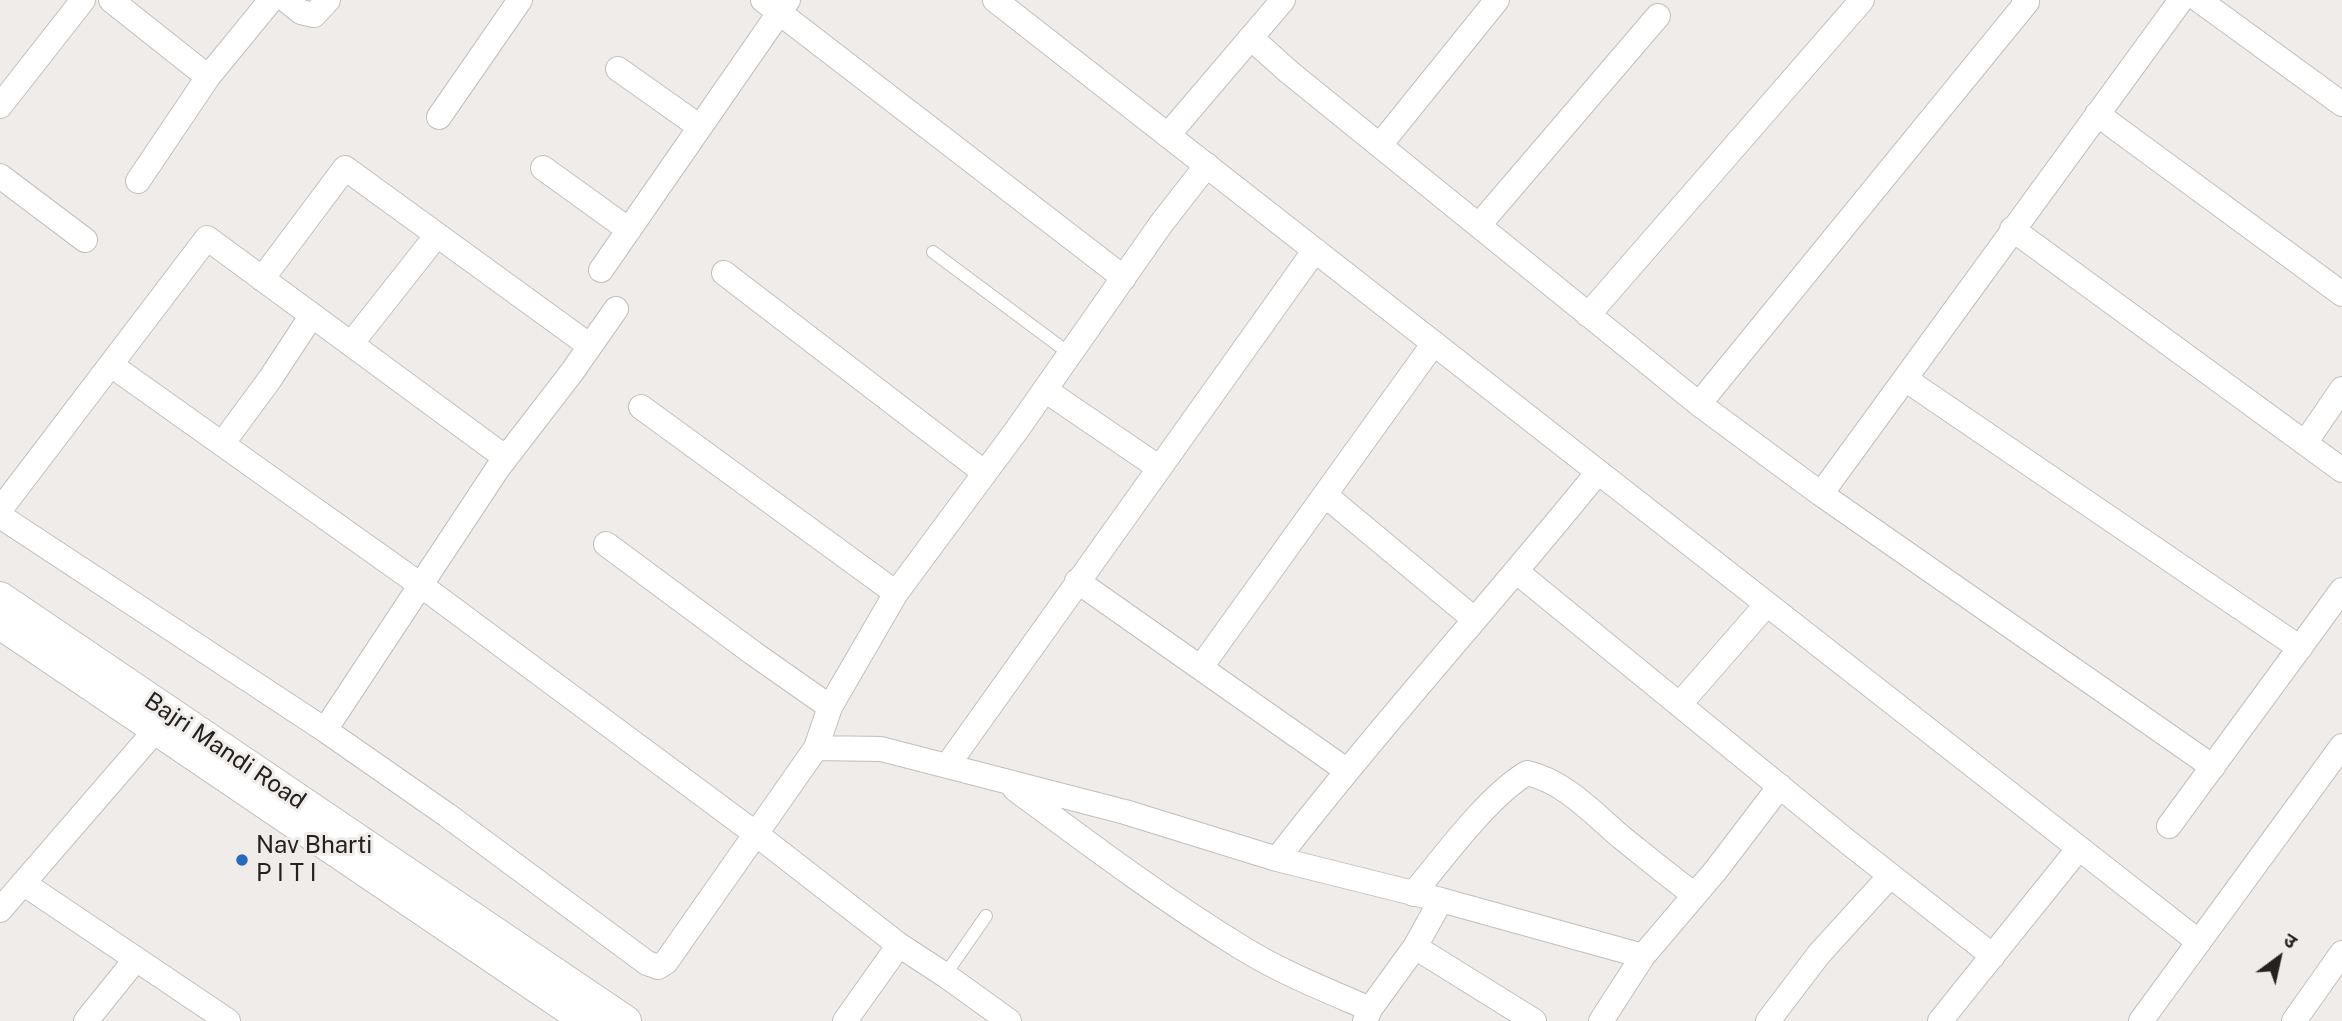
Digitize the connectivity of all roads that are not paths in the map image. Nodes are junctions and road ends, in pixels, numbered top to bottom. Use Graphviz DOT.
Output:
graph roads {
  1 [pos="83,0"];
  2 [pos="111,0"];
  3 [pos="271,0"];
  4 [pos="286,0"];
  5 [pos="328,0"];
  6 [pos="520,0"];
  7 [pos="995,0"];
  8 [pos="1283,0"];
  9 [pos="1497,0"];
  10 [pos="1863,0"];
  11 [pos="2024,0"];
  12 [pos="2181,0"];
  13 [pos="2199,0"];
  14 [pos="777,4"];
  15 [pos="1658,16"];
  16 [pos="1251,38"];
  17 [pos="618,69"];
  18 [pos="208,78"];
  19 [pos="2342,104"];
  20 [pos="0,106"];
  21 [pos="2098,114"];
  22 [pos="439,117"];
  23 [pos="700,127"];
  24 [pos="1168,135"];
  25 [pos="1380,145"];
  26 [pos="1207,165"];
  27 [pos="542,168"];
  28 [pos="0,176"];
  29 [pos="138,181"];
  30 [pos="1479,225"];
  31 [pos="2012,229"];
  32 [pos="629,230"];
  33 [pos="437,235"];
  34 [pos="85,240"];
  35 [pos="1315,250"];
  36 [pos="933,252"];
  37 [pos="601,270"];
  38 [pos="724,273"];
  39 [pos="1124,278"];
  40 [pos="262,279"];
  41 [pos="2342,294"];
  42 [pos="616,309"];
  43 [pos="312,315"];
  44 [pos="1588,315"];
  45 [pos="1434,343"];
  46 [pos="351,344"];
  47 [pos="590,346"];
  48 [pos="1070,354"];
  49 [pos="111,365"];
  50 [pos="1905,379"];
  51 [pos="2342,389"];
  52 [pos="1045,390"];
  53 [pos="1699,404"];
  54 [pos="641,407"];
  55 [pos="2305,443"];
  56 [pos="222,444"];
  57 [pos="506,458"];
  58 [pos="1158,467"];
  59 [pos="2342,470"];
  60 [pos="1598,472"];
  61 [pos="985,473"];
  62 [pos="1821,494"];
  63 [pos="1325,495"];
  64 [pos="0,510"];
  65 [pos="0,516"];
  66 [pos="606,544"];
  67 [pos="1517,572"];
  68 [pos="1077,581"];
  69 [pos="422,586"];
  70 [pos="2342,590"];
  71 [pos="896,593"];
  72 [pos="0,597"];
  73 [pos="1767,604"];
  74 [pos="1475,619"];
  75 [pos="0,624"];
  76 [pos="2300,648"];
  77 [pos="1200,667"];
  78 [pos="1680,704"];
  79 [pos="830,707"];
  80 [pos="163,722"];
  81 [pos="325,730"];
  82 [pos="2342,746"];
  83 [pos="816,748"];
  84 [pos="947,766"];
  85 [pos="2213,767"];
  86 [pos="1346,770"];
  87 [pos="1003,780"];
  88 [pos="1780,786"];
  89 [pos="2169,826"];
  90 [pos="756,834"];
  91 [pos="2079,848"];
  92 [pos="1277,859"];
  93 [pos="1890,876"];
  94 [pos="23,883"];
  95 [pos="1413,894"];
  96 [pos="1695,895"];
  97 [pos="1441,900"];
  98 [pos="0,910"];
  99 [pos="986,916"];
  100 [pos="2199,942"];
  101 [pos="899,945"];
  102 [pos="1415,947"];
  103 [pos="2342,953"];
  104 [pos="1643,956"];
  105 [pos="1993,956"];
  106 [pos="136,959"];
  107 [pos="945,975"];
  108 [pos="1367,1015"];
  109 [pos="2150,1018"];
  110 [pos="86,1021"];
  111 [pos="228,1021"];
  112 [pos="586,1021"];
  113 [pos="626,1021"];
  114 [pos="845,1021"];
  115 [pos="1009,1021"];
  116 [pos="1534,1021"];
  117 [pos="1601,1021"];
  118 [pos="1768,1021"];
  119 [pos="1940,1021"];
  120 [pos="2294,1021"];
  1 -- 20 [label="street"];
  2 -- 18 [label="street"];
  3 -- 18 [label="street"];
  4 -- 5 [label="street"];
  6 -- 22 [label="street"];
  7 -- 24 [label="street"];
  8 -- 16 [label="street"];
  9 -- 25 [label="street"];
  10 -- 44 [label="street"];
  11 -- 53 [label="street"];
  12 -- 21 [label="street"];
  13 -- 19 [label="street"];
  14 -- 23 [label="street"];
  14 -- 39 [label="street"];
  15 -- 30 [label="street"];
  16 -- 24 [label="street"];
  16 -- 25 [label="street"];
  17 -- 23 [label="street"];
  18 -- 29 [label="street"];
  21 -- 31 [label="street"];
  21 -- 41 [label="street"];
  23 -- 32 [label="street"];
  24 -- 26 [label="street"];
  25 -- 30 [label="street"];
  26 -- 35 [label="street"];
  26 -- 39 [label="street"];
  27 -- 32 [label="street"];
  28 -- 34 [label="street"];
  30 -- 44 [label="street"];
  31 -- 50 [label="street"];
  31 -- 55 [label="street"];
  32 -- 37 [label="street"];
  33 -- 40 [label="street"];
  33 -- 46 [label="street"];
  33 -- 47 [label="street"];
  35 -- 45 [label="street"];
  35 -- 58 [label="street"];
  36 -- 48 [label="lane"];
  38 -- 61 [label="street"];
  39 -- 48 [label="street"];
  40 -- 43 [label="street"];
  40 -- 49 [label="street"];
  42 -- 47 [label="street"];
  43 -- 46 [label="street"];
  43 -- 56 [label="street"];
  44 -- 53 [label="street"];
  45 -- 60 [label="street"];
  45 -- 63 [label="street"];
  46 -- 57 [label="street"];
  47 -- 57 [label="street"];
  48 -- 52 [label="street"];
  49 -- 56 [label="street"];
  49 -- 64 [label="street"];
  50 -- 62 [label="street"];
  50 -- 76 [label="street"];
  51 -- 55 [label="street"];
  52 -- 58 [label="street"];
  52 -- 61 [label="street"];
  53 -- 62 [label="street"];
  54 -- 71 [label="street"];
  55 -- 59 [label="street"];
  56 -- 69 [label="street"];
  57 -- 69 [label="street"];
  58 -- 68 [label="street"];
  60 -- 67 [label="street"];
  60 -- 73 [label="street"];
  61 -- 71 [label="street"];
  62 -- 85 [label="street"];
  63 -- 74 [label="street"];
  63 -- 77 [label="street"];
  65 -- 81 [label="street"];
  66 -- 79 [label="street"];
  67 -- 74 [label="street"];
  67 -- 78 [label="street"];
  68 -- 77 [label="street"];
  68 -- 84 [label="street"];
  69 -- 81 [label="street"];
  69 -- 90 [label="street"];
  70 -- 76 [label="street"];
  71 -- 79 [label="street"];
  72 -- 80 [label="street, Bajri Mandi Road"];
  73 -- 78 [label="street"];
  73 -- 91 [label="street"];
  74 -- 86 [label="street"];
  75 -- 80 [label="street"];
  76 -- 85 [label="street"];
  77 -- 86 [label="street"];
  78 -- 88 [label="street"];
  79 -- 83 [label="street"];
  80 -- 94 [label="street"];
  80 -- 112 [label="street"];
  80 -- 113 [label="street, Bajri Mandi Road"];
  81 -- 90 [label="street"];
  82 -- 100 [label="street"];
  83 -- 84 [label="street"];
  83 -- 90 [label="street"];
  84 -- 87 [label="street"];
  85 -- 89 [label="street"];
  86 -- 92 [label="street"];
  87 -- 92 [label="street"];
  87 -- 108 [label="street"];
  88 -- 93 [label="street"];
  88 -- 96 [label="street"];
  90 -- 101 [label="street"];
  91 -- 100 [label="street"];
  91 -- 105 [label="street"];
  92 -- 95 [label="street"];
  93 -- 105 [label="street"];
  93 -- 118 [label="street"];
  94 -- 98 [label="street"];
  94 -- 106 [label="street"];
  95 -- 96 [label="street"];
  95 -- 97 [label="street"];
  96 -- 104 [label="street"];
  97 -- 102 [label="street"];
  97 -- 104 [label="street"];
  99 -- 107 [label="lane"];
  100 -- 109 [label="street"];
  101 -- 107 [label="street"];
  101 -- 114 [label="street"];
  102 -- 108 [label="street"];
  102 -- 116 [label="street"];
  103 -- 120 [label="street"];
  104 -- 117 [label="street"];
  105 -- 119 [label="street"];
  106 -- 110 [label="street"];
  106 -- 111 [label="street"];
  107 -- 115 [label="street"];
}
